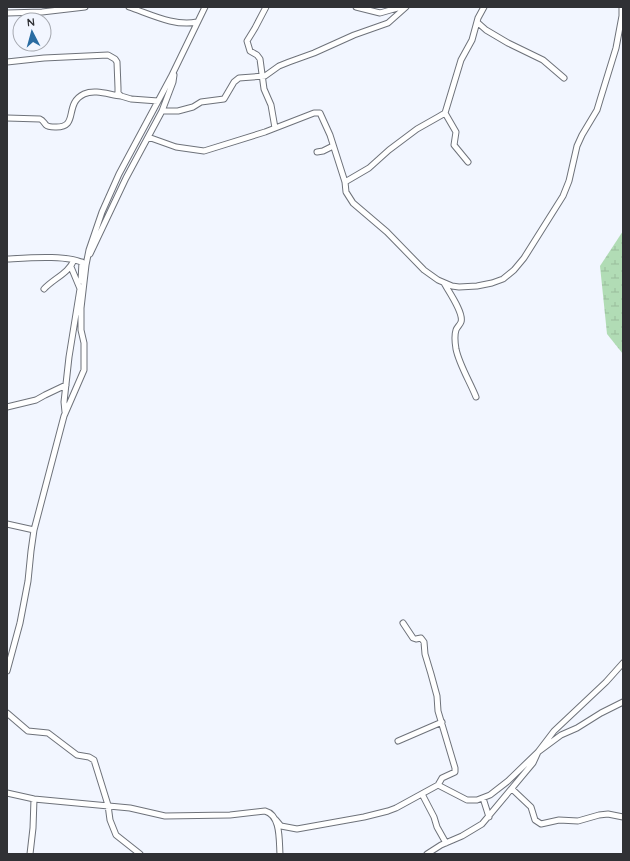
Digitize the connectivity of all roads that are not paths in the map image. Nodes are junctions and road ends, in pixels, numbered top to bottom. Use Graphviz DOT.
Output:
graph roads {
  1 [pos="84,7"];
  2 [pos="129,7"];
  3 [pos="205,7"];
  4 [pos="265,7"];
  5 [pos="356,7"];
  6 [pos="401,7"];
  7 [pos="406,7"];
  8 [pos="484,7"];
  9 [pos="622,7"];
  10 [pos="7,13"];
  11 [pos="197,22"];
  12 [pos="477,22"];
  13 [pos="7,62"];
  14 [pos="175,70"];
  15 [pos="262,77"];
  16 [pos="564,78"];
  17 [pos="121,96"];
  18 [pos="158,101"];
  19 [pos="162,112"];
  20 [pos="445,112"];
  21 [pos="7,118"];
  22 [pos="275,128"];
  23 [pos="148,137"];
  24 [pos="333,146"];
  25 [pos="317,152"];
  26 [pos="468,162"];
  27 [pos="344,182"];
  28 [pos="87,258"];
  29 [pos="7,259"];
  30 [pos="74,260"];
  31 [pos="84,264"];
  32 [pos="71,267"];
  33 [pos="444,283"];
  34 [pos="44,289"];
  35 [pos="81,292"];
  36 [pos="66,385"];
  37 [pos="476,397"];
  38 [pos="7,407"];
  39 [pos="65,414"];
  40 [pos="7,524"];
  41 [pos="34,530"];
  42 [pos="403,623"];
  43 [pos="623,663"];
  44 [pos="7,671"];
  45 [pos="623,702"];
  46 [pos="7,714"];
  47 [pos="442,722"];
  48 [pos="398,741"];
  49 [pos="538,752"];
  50 [pos="438,785"];
  51 [pos="512,789"];
  52 [pos="7,793"];
  53 [pos="422,794"];
  54 [pos="483,798"];
  55 [pos="34,799"];
  56 [pos="108,805"];
  57 [pos="489,817"];
  58 [pos="623,817"];
  59 [pos="276,820"];
  60 [pos="446,843"];
  61 [pos="30,854"];
  62 [pos="140,854"];
  63 [pos="280,854"];
  64 [pos="427,854"];
  1 -- 10 [label="street"];
  2 -- 11 [label="street"];
  3 -- 11 [label="street"];
  4 -- 15 [label="street"];
  5 -- 6 [label="street"];
  7 -- 15 [label="street"];
  8 -- 12 [label="street"];
  9 -- 33 [label="street"];
  11 -- 14 [label="street"];
  12 -- 16 [label="street"];
  12 -- 20 [label="street"];
  13 -- 17 [label="street"];
  14 -- 18 [label="street"];
  14 -- 19 [label="street"];
  15 -- 19 [label="street"];
  15 -- 22 [label="street"];
  17 -- 18 [label="street"];
  17 -- 21 [label="street"];
  18 -- 28 [label="street"];
  19 -- 23 [label="street"];
  20 -- 26 [label="street"];
  20 -- 27 [label="street"];
  22 -- 23 [label="street"];
  22 -- 24 [label="street"];
  23 -- 28 [label="street"];
  24 -- 25 [label="street"];
  24 -- 27 [label="street"];
  27 -- 33 [label="street"];
  28 -- 31 [label="street"];
  29 -- 30 [label="street"];
  30 -- 31 [label="street"];
  30 -- 32 [label="street"];
  31 -- 35 [label="street"];
  32 -- 34 [label="street"];
  32 -- 35 [label="street"];
  33 -- 37 [label="street"];
  35 -- 36 [label="street"];
  35 -- 39 [label="street"];
  36 -- 38 [label="street"];
  36 -- 39 [label="street"];
  39 -- 41 [label="street"];
  40 -- 41 [label="street"];
  41 -- 44 [label="street"];
  42 -- 47 [label="street"];
  43 -- 49 [label="street"];
  45 -- 49 [label="street"];
  46 -- 56 [label="street"];
  47 -- 48 [label="street"];
  47 -- 50 [label="street"];
  49 -- 51 [label="street"];
  49 -- 54 [label="street"];
  50 -- 53 [label="street"];
  50 -- 54 [label="street"];
  51 -- 57 [label="street"];
  51 -- 58 [label="street"];
  52 -- 55 [label="street"];
  53 -- 59 [label="street"];
  53 -- 60 [label="street"];
  54 -- 57 [label="street"];
  55 -- 56 [label="street"];
  55 -- 61 [label="street"];
  56 -- 59 [label="street"];
  56 -- 62 [label="street"];
  57 -- 60 [label="street"];
  59 -- 63 [label="street"];
  60 -- 64 [label="street"];
}
